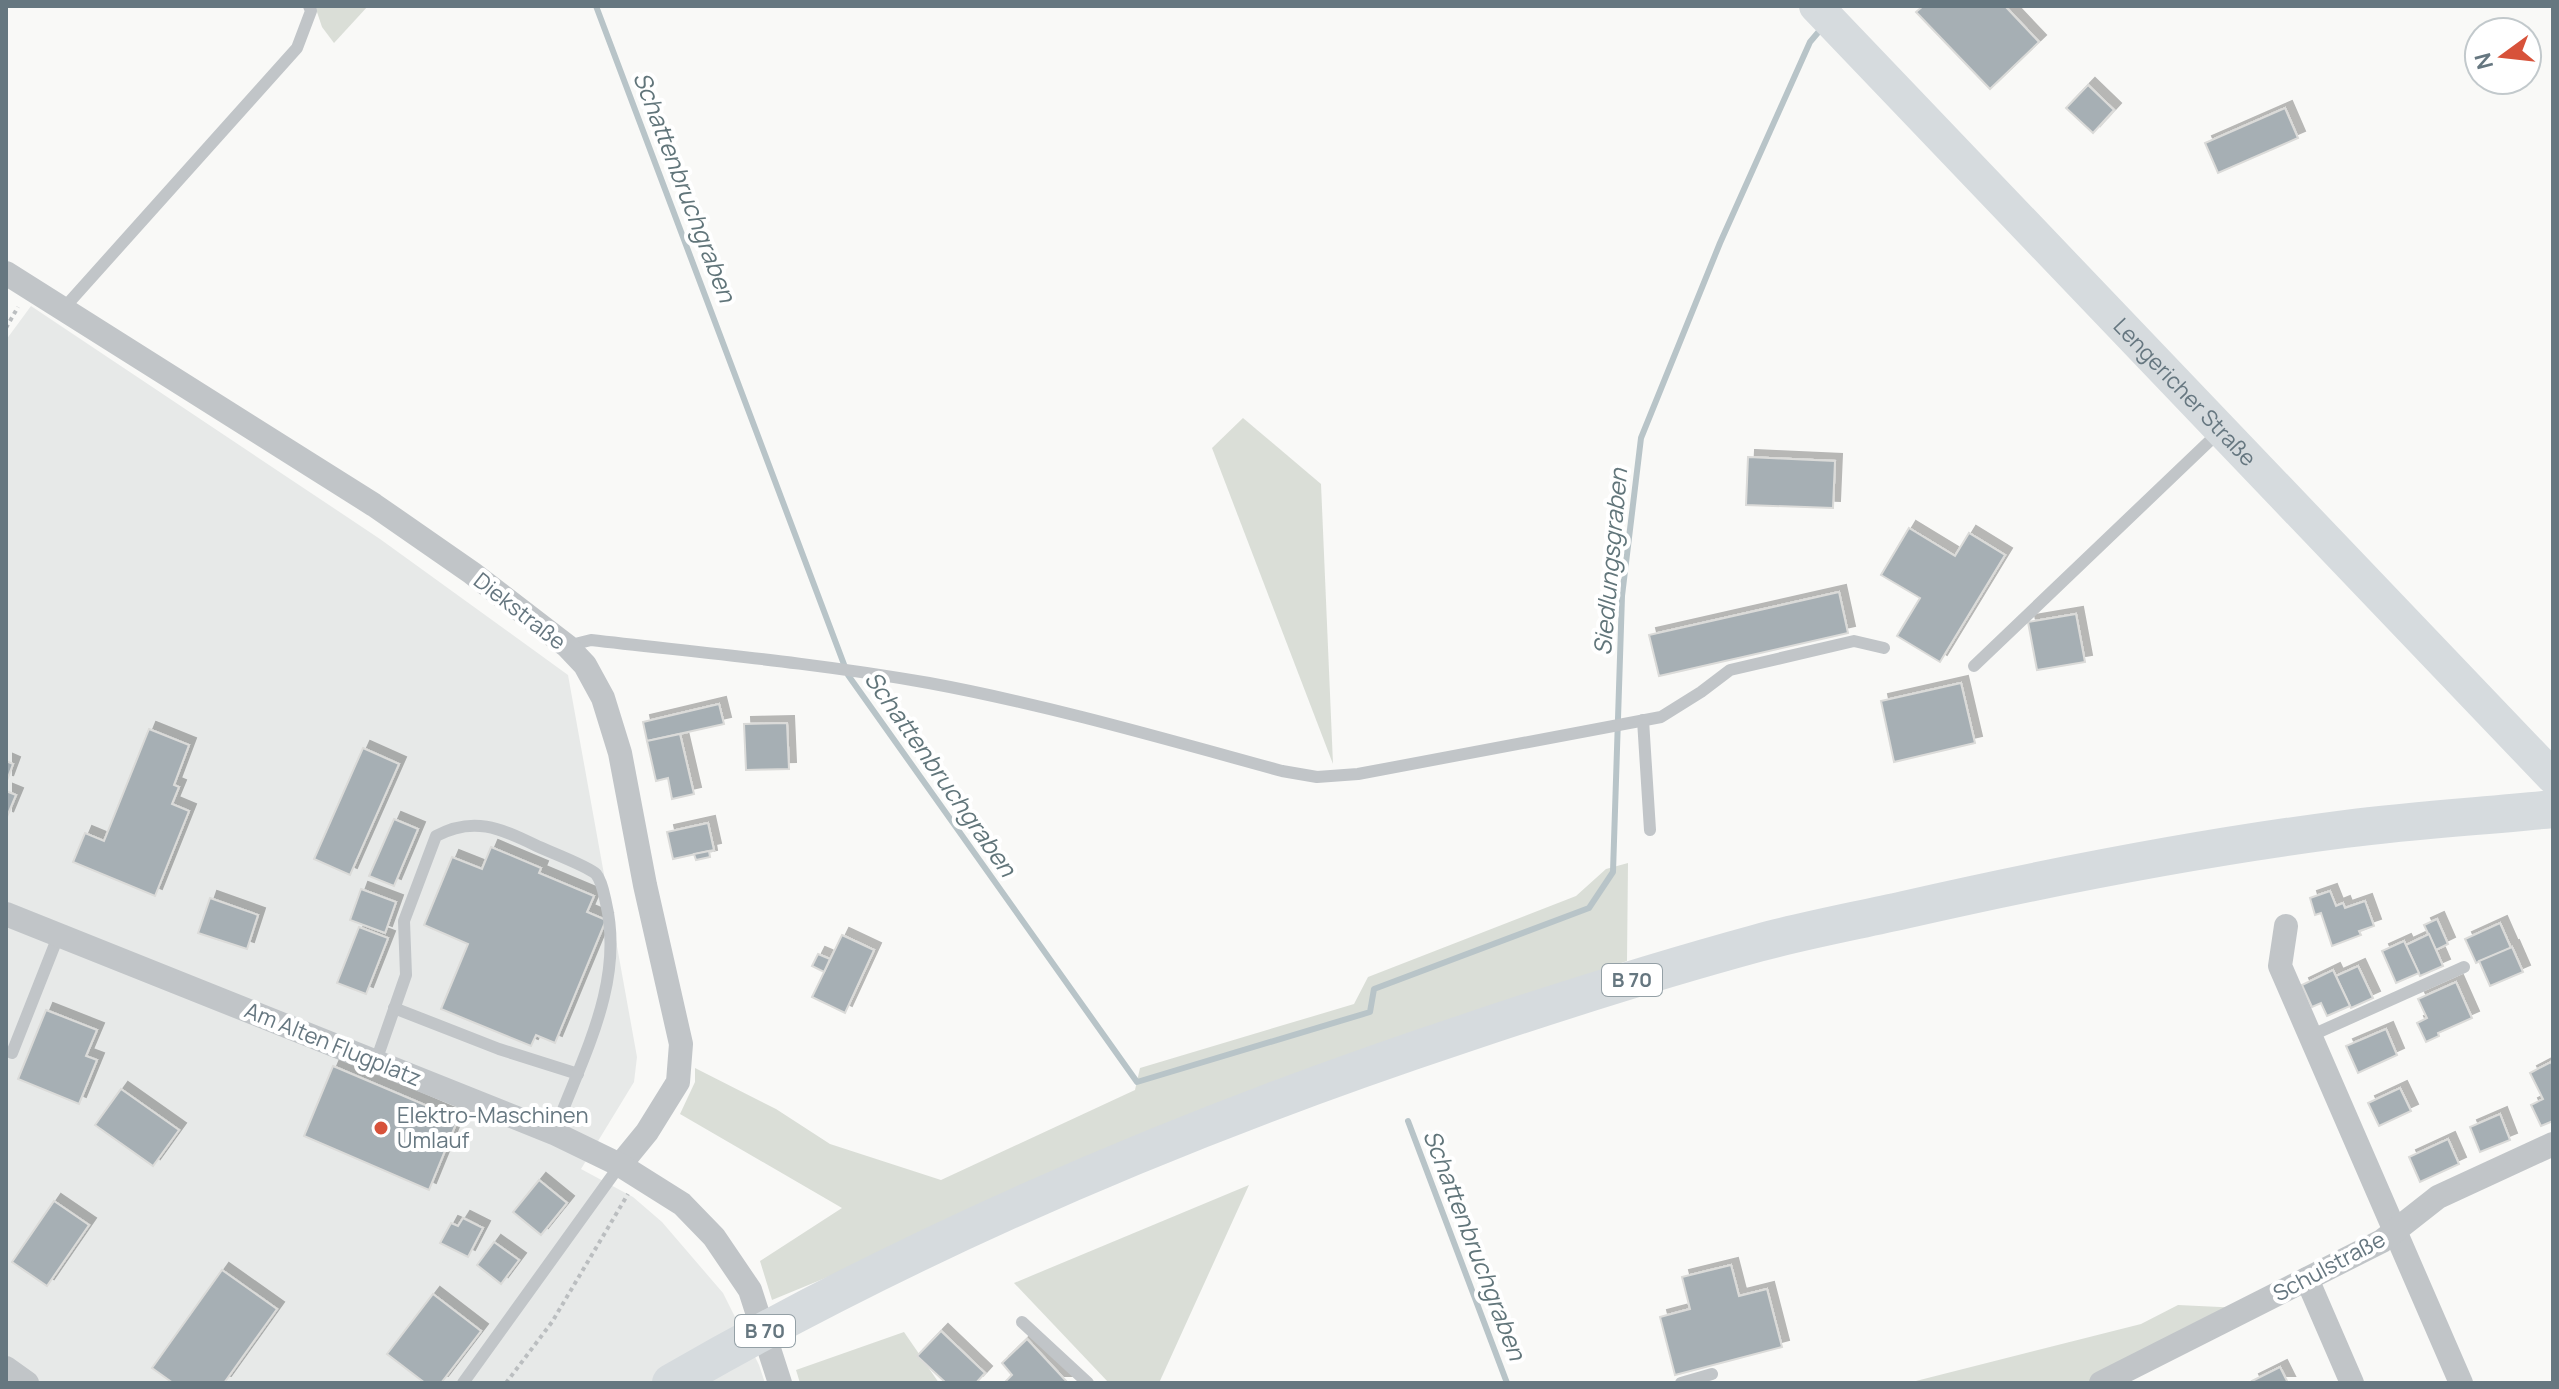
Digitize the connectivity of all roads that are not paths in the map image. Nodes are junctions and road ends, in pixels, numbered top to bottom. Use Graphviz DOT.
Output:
graph roads {
  1 [pos="309,6"];
  2 [pos="1816,6"];
  3 [pos="6,273"];
  4 [pos="64,308"];
  5 [pos="2221,429"];
  6 [pos="567,646"];
  7 [pos="1884,648"];
  8 [pos="1974,666"];
  9 [pos="1638,721"];
  10 [pos="2553,777"];
  11 [pos="2553,809"];
  12 [pos="1650,830"];
  13 [pos="6,914"];
  14 [pos="2286,926"];
  15 [pos="59,934"];
  16 [pos="2464,967"];
  17 [pos="394,1008"];
  18 [pos="2310,1036"];
  19 [pos="12,1053"];
  20 [pos="376,1061"];
  21 [pos="578,1074"];
  22 [pos="554,1133"];
  23 [pos="2553,1144"];
  24 [pos="629,1171"];
  25 [pos="2393,1232"];
  26 [pos="2307,1279"];
  27 [pos="1022,1322"];
  28 [pos="6,1368"];
  29 [pos="1712,1374"];
  30 [pos="27,1383"];
  31 [pos="463,1383"];
  32 [pos="671,1383"];
  33 [pos="780,1383"];
  34 [pos="1088,1383"];
  35 [pos="1681,1383"];
  36 [pos="2101,1383"];
  37 [pos="2352,1383"];
  38 [pos="2461,1383"];
  1 -- 4 [label="lane"];
  2 -- 5 [label="main road, Lengericher Straße"];
  3 -- 4 [label="street, Diekstraße"];
  4 -- 6 [label="street, Diekstraße"];
  5 -- 8 [label="lane"];
  5 -- 10 [label="main road, Lengericher Straße"];
  6 -- 9 [label="lane"];
  6 -- 24 [label="street, Diekstraße"];
  7 -- 9 [label="lane"];
  9 -- 12 [label="lane"];
  11 -- 32 [label="main road, B 70"];
  13 -- 15 [label="street, Am Alten Flugplatz"];
  14 -- 18 [label="street"];
  15 -- 19 [label="lane"];
  15 -- 20 [label="street, Am Alten Flugplatz"];
  16 -- 18 [label="lane"];
  17 -- 20 [label="lane"];
  17 -- 21 [label="lane"];
  17 -- 21 [label="lane"];
  18 -- 25 [label="street"];
  20 -- 22 [label="street, Am Alten Flugplatz"];
  21 -- 22 [label="lane"];
  22 -- 24 [label="street, Am Alten Flugplatz"];
  23 -- 25 [label="street, Schulstraße"];
  24 -- 31 [label="lane"];
  24 -- 33 [label="street, Am Alten Flugplatz"];
  25 -- 26 [label="street, Schulstraße"];
  25 -- 38 [label="street"];
  26 -- 36 [label="street, Schulstraße"];
  26 -- 37 [label="street"];
  27 -- 34 [label="lane"];
  28 -- 30 [label="street"];
  29 -- 35 [label="lane"];
}
